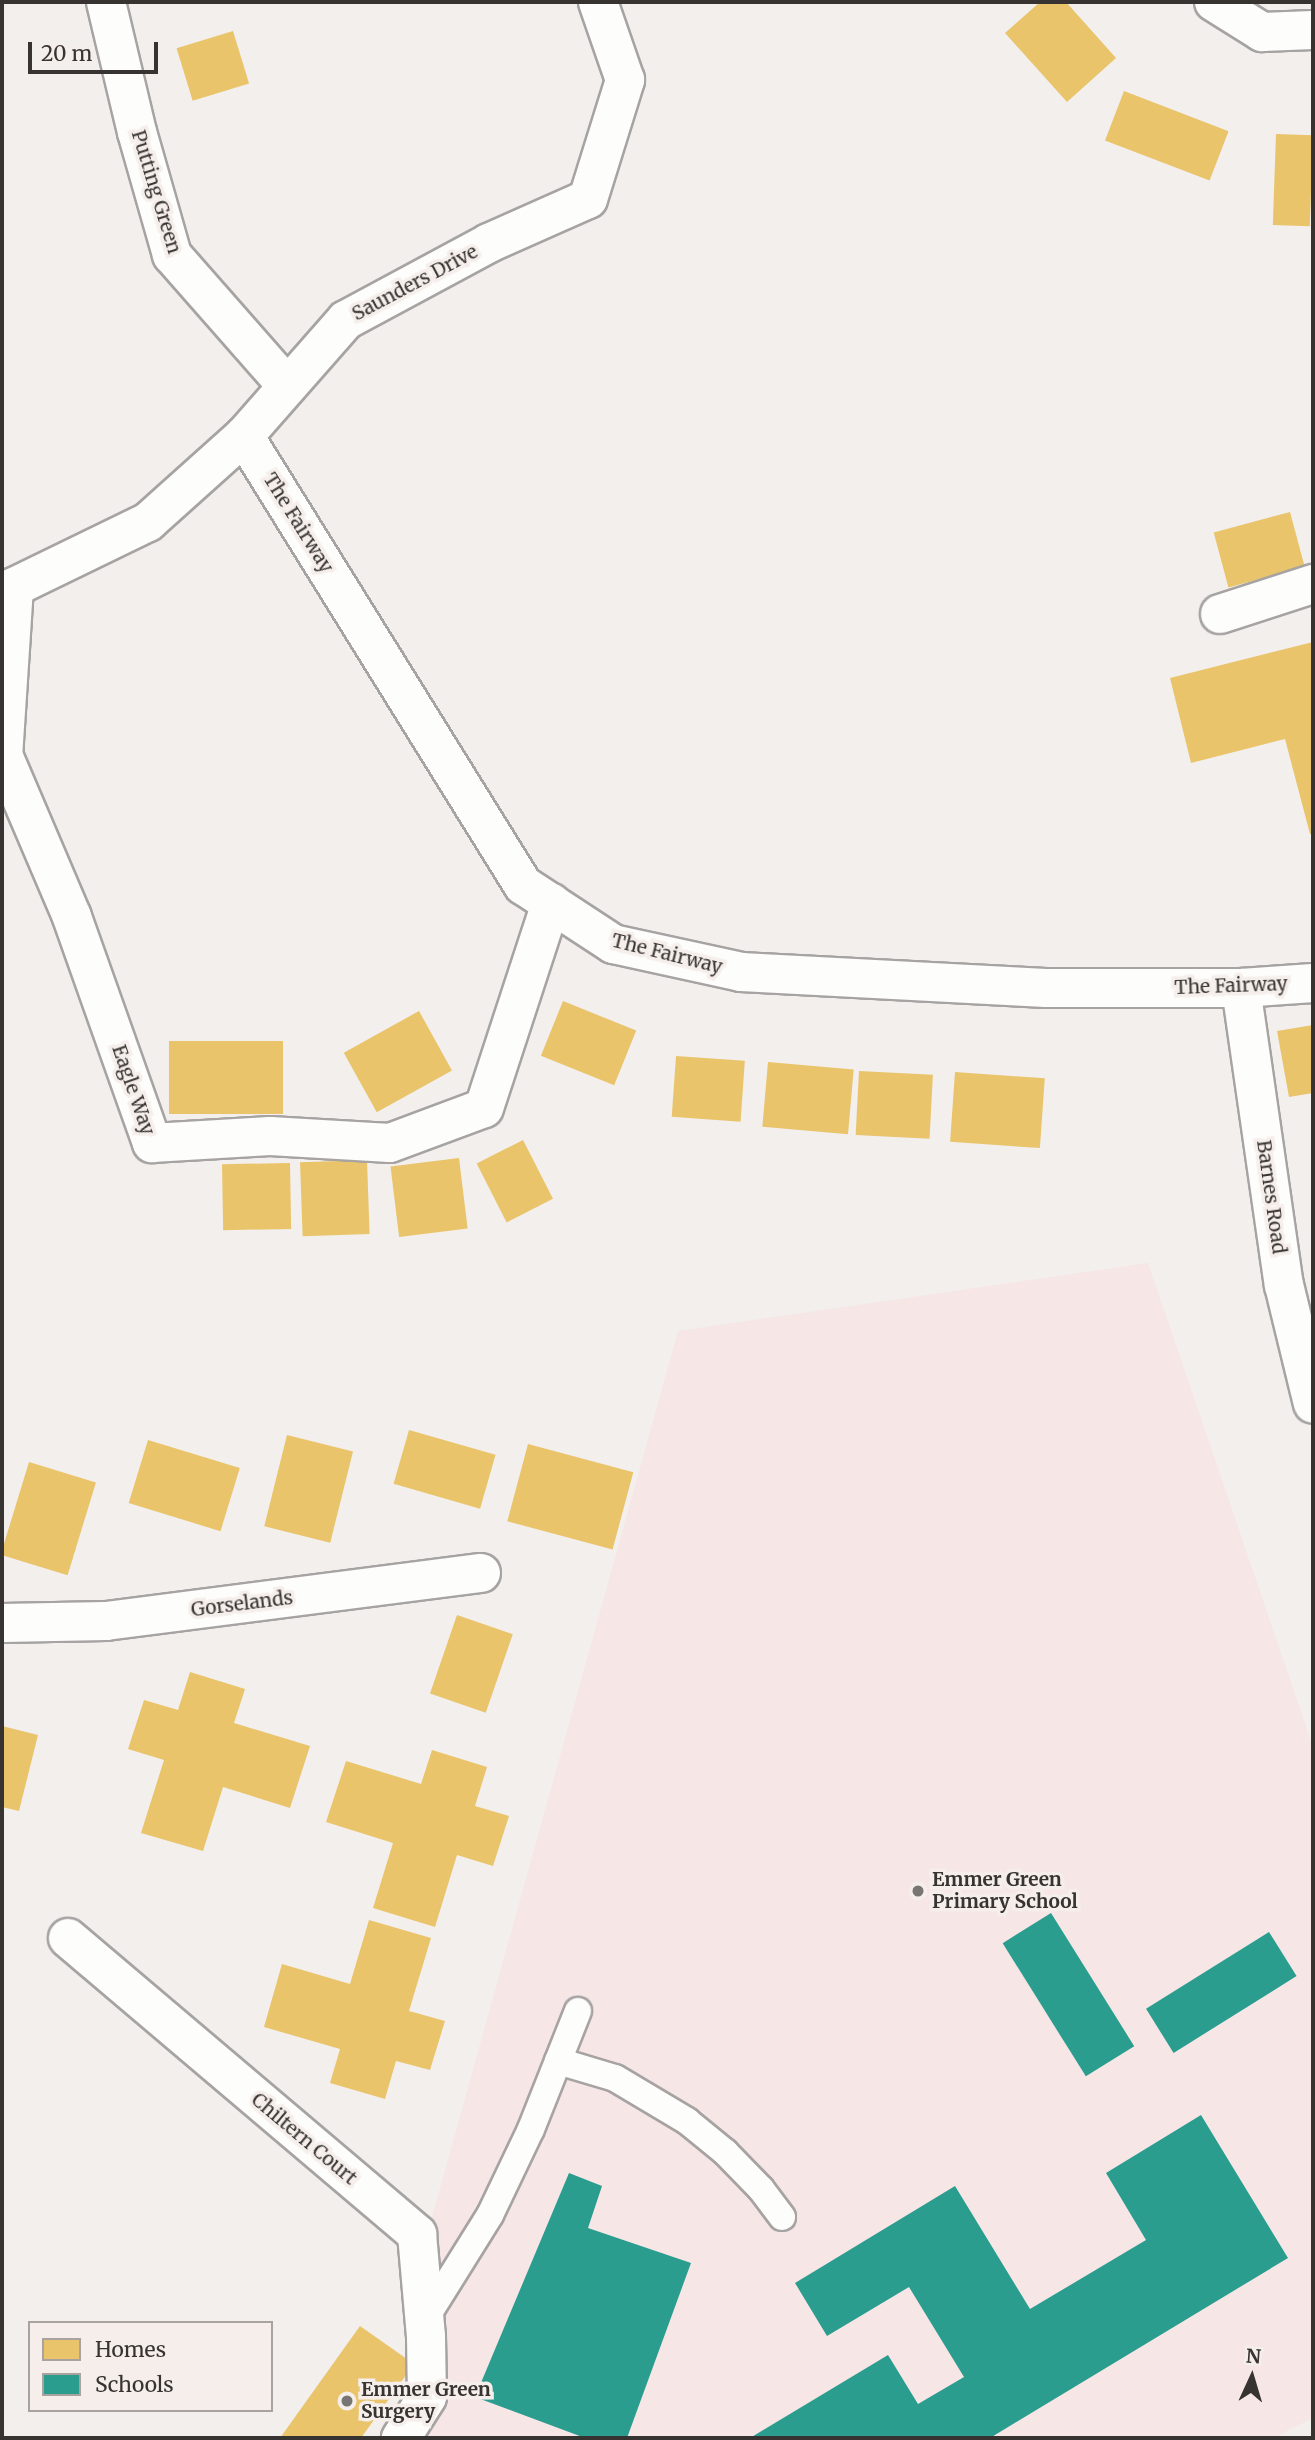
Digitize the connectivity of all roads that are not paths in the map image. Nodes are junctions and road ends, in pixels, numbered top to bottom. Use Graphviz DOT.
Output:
graph roads {
  1 [pos="106,2"];
  2 [pos="598,2"];
  3 [pos="1214,2"];
  4 [pos="1313,30"];
  5 [pos="287,386"];
  6 [pos="244,436"];
  7 [pos="8,583"];
  8 [pos="1313,584"];
  9 [pos="1220,614"];
  10 [pos="551,903"];
  11 [pos="1313,983"];
  12 [pos="1241,988"];
  13 [pos="1313,1404"];
  14 [pos="481,1573"];
  15 [pos="2,1623"];
  16 [pos="68,1938"];
  17 [pos="578,2011"];
  18 [pos="558,2061"];
  19 [pos="782,2217"];
  20 [pos="425,2319"];
  21 [pos="401,2438"];
  1 -- 5 [label="street, Putting Green"];
  2 -- 5 [label="street, Saunders Drive"];
  3 -- 4 [label="street"];
  5 -- 6 [label="street, Saunders Drive"];
  6 -- 7 [label="street, Saunders Drive"];
  6 -- 10 [label="street, The Fairway"];
  7 -- 10 [label="street, Eagle Way"];
  8 -- 9 [label="street"];
  10 -- 12 [label="street, The Fairway"];
  11 -- 12 [label="street, The Fairway"];
  12 -- 13 [label="street, Barnes Road"];
  14 -- 15 [label="street, Gorselands"];
  16 -- 20 [label="street, Chiltern Court"];
  17 -- 18 [label="lane"];
  18 -- 19 [label="lane"];
  18 -- 20 [label="lane"];
  20 -- 21 [label="street, Chiltern Court"];
}
